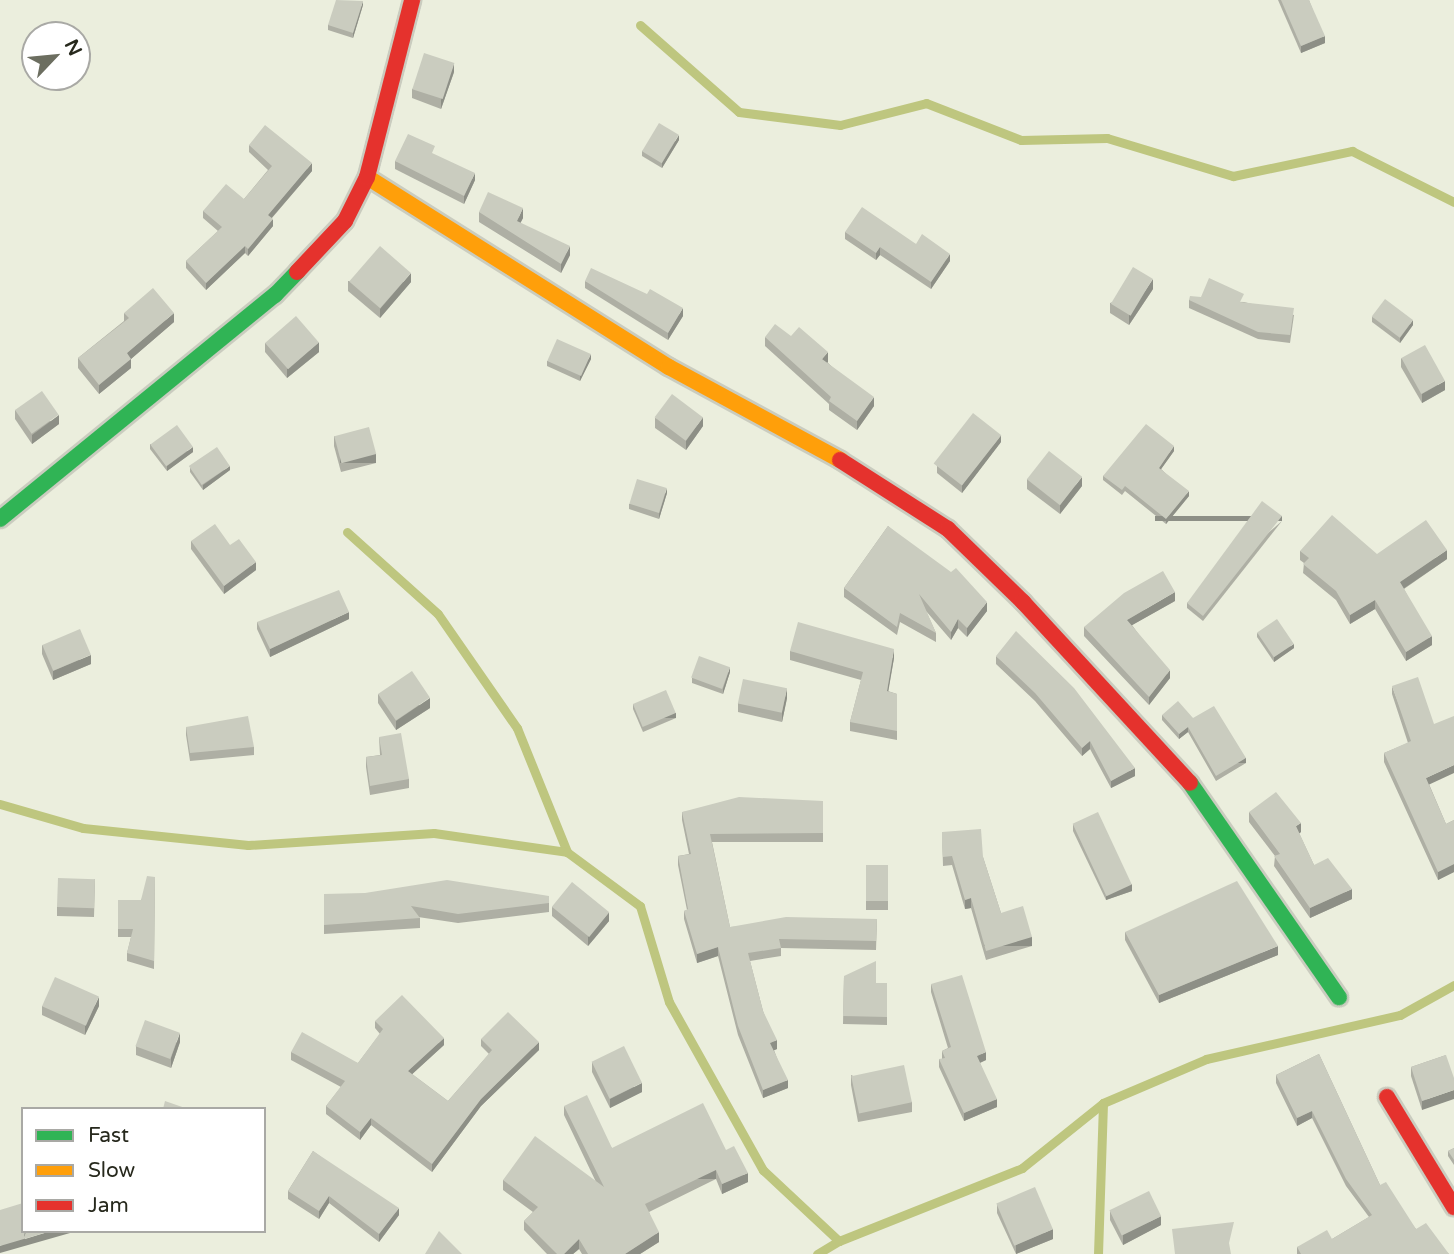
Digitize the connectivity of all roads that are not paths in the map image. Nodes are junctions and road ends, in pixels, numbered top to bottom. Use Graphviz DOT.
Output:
graph roads {
  1 [pos="412,0"];
  2 [pos="367,177"];
  3 [pos="0,519"];
  4 [pos="1339,998"];
  5 [pos="1387,1097"];
  6 [pos="1454,1207"];
  1 -- 2 [label="street"];
  2 -- 3 [label="street"];
  2 -- 4 [label="street"];
  5 -- 6 [label="street"];
}
